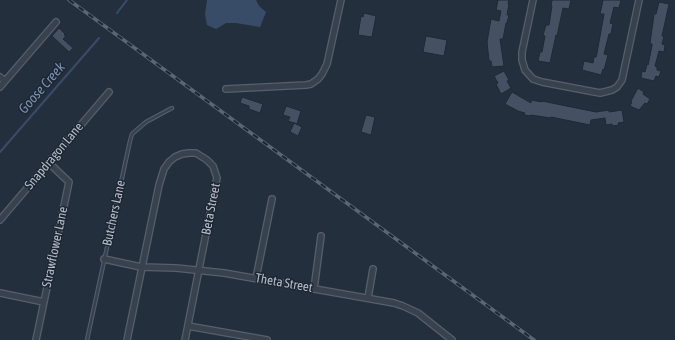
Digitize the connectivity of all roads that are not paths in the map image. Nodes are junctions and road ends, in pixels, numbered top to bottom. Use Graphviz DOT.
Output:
graph roads {
  1 [pos="341,0"];
  2 [pos="533,0"];
  3 [pos="639,0"];
  4 [pos="56,22"];
  5 [pos="0,77"];
  6 [pos="5,81"];
  7 [pos="0,87"];
  8 [pos="226,89"];
  9 [pos="109,92"];
  10 [pos="172,108"];
  11 [pos="49,163"];
  12 [pos="272,200"];
  13 [pos="0,220"];
  14 [pos="321,236"];
  15 [pos="104,258"];
  16 [pos="142,267"];
  17 [pos="373,269"];
  18 [pos="199,270"];
  19 [pos="256,278"];
  20 [pos="314,288"];
  21 [pos="0,293"];
  22 [pos="368,298"];
  23 [pos="44,302"];
  24 [pos="188,326"];
  25 [pos="36,340"];
  26 [pos="87,340"];
  27 [pos="127,340"];
  28 [pos="185,340"];
  29 [pos="267,340"];
  30 [pos="452,340"];
  1 -- 8 [label="street"];
  2 -- 3 [label="street"];
  4 -- 6 [label="street"];
  5 -- 6 [label="street"];
  6 -- 7 [label="street"];
  9 -- 11 [label="street, Snapdragon Lane"];
  10 -- 15 [label="lane, Butchers Lane"];
  11 -- 13 [label="street, Snapdragon Lane"];
  11 -- 23 [label="street, Strawflower Lane"];
  12 -- 19 [label="street"];
  14 -- 20 [label="street"];
  15 -- 16 [label="street, Theta Street"];
  15 -- 26 [label="lane, Butchers Lane"];
  16 -- 18 [label="street, Theta Street"];
  16 -- 18 [label="street, Beta Street"];
  16 -- 27 [label="street, Beta Street"];
  17 -- 22 [label="street"];
  18 -- 19 [label="street, Theta Street"];
  18 -- 24 [label="street, Beta Street"];
  19 -- 20 [label="street, Theta Street"];
  20 -- 22 [label="street, Theta Street"];
  21 -- 23 [label="street"];
  22 -- 30 [label="street, Theta Street"];
  23 -- 25 [label="street, Strawflower Lane"];
  24 -- 28 [label="street, Beta Street"];
  24 -- 29 [label="street"];
}
